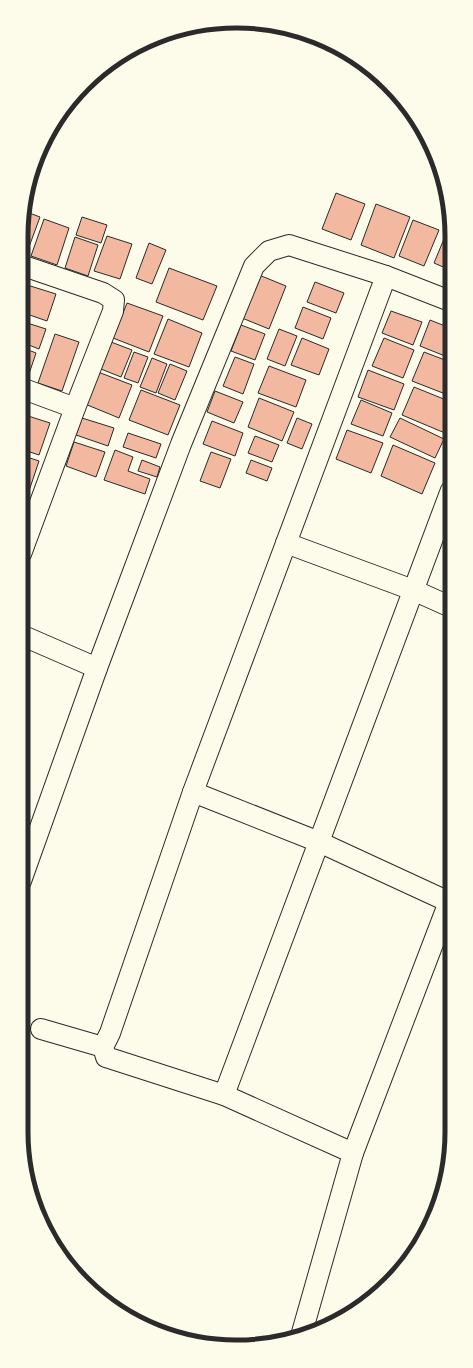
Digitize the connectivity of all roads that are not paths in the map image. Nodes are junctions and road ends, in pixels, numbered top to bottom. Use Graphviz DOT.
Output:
graph roads {
  1 [pos="28,267"];
  2 [pos="386,276"];
  3 [pos="445,299"];
  4 [pos="28,391"];
  5 [pos="75,408"];
  6 [pos="445,506"];
  7 [pos="28,514"];
  8 [pos="286,543"];
  9 [pos="413,590"];
  10 [pos="445,604"];
  11 [pos="28,638"];
  12 [pos="97,668"];
  13 [pos="193,792"];
  14 [pos="319,842"];
  15 [pos="28,858"];
  16 [pos="445,896"];
  17 [pos="445,911"];
  18 [pos="41,1029"];
  19 [pos="103,1047"];
  20 [pos="224,1095"];
  21 [pos="353,1153"];
  22 [pos="303,1329"];
  1 -- 5 [label="street"];
  2 -- 3 [label="street"];
  2 -- 8 [label="street"];
  2 -- 12 [label="street"];
  4 -- 5 [label="street"];
  5 -- 7 [label="street"];
  6 -- 9 [label="street"];
  8 -- 9 [label="street"];
  8 -- 13 [label="street"];
  9 -- 10 [label="street"];
  9 -- 14 [label="street"];
  11 -- 12 [label="street"];
  12 -- 15 [label="street"];
  13 -- 14 [label="street"];
  13 -- 19 [label="street"];
  14 -- 16 [label="street"];
  14 -- 20 [label="street"];
  17 -- 21 [label="street"];
  18 -- 19 [label="street"];
  19 -- 20 [label="street"];
  20 -- 21 [label="street"];
  21 -- 22 [label="street"];
}
